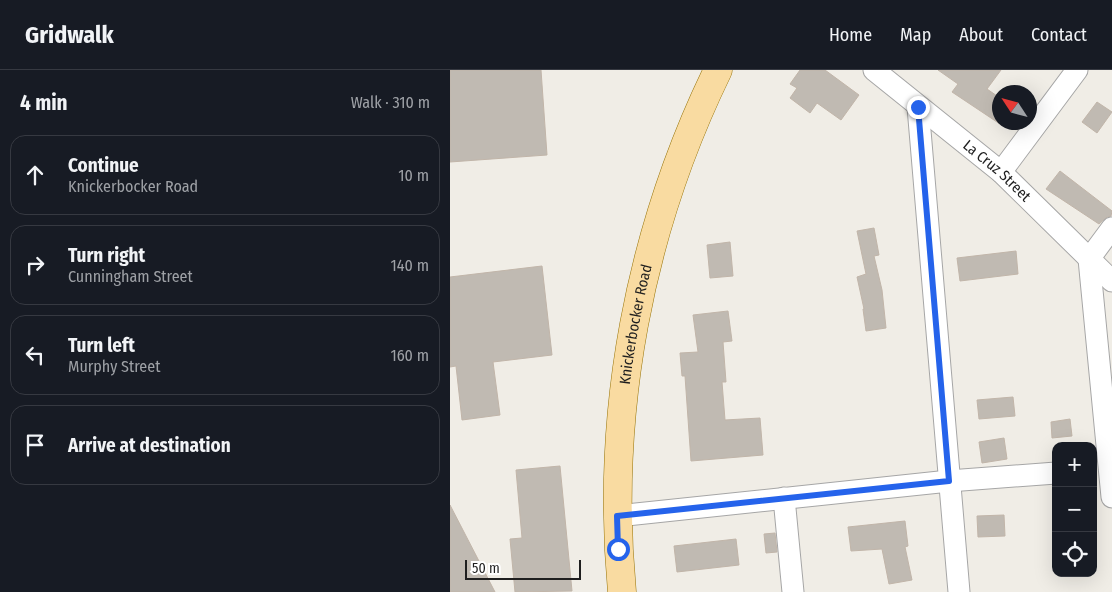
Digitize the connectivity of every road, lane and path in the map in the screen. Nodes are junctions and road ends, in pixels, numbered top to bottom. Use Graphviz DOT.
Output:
graph roads {
  1 [pos="718,70"];
  2 [pos="874,70"];
  3 [pos="1077,70"];
  4 [pos="918,107"];
  5 [pos="1001,172"];
  6 [pos="1112,228"];
  7 [pos="1089,259"];
  8 [pos="1112,281"];
  9 [pos="1105,469"];
  10 [pos="1052,473"];
  11 [pos="949,481"];
  12 [pos="1112,497"];
  13 [pos="784,498"];
  14 [pos="617,516"];
  15 [pos="622,592"];
  16 [pos="794,592"];
  17 [pos="959,592"];
  1 -- 14 [label="main road, Knickerbocker Road"];
  2 -- 4 [label="street, La Cruz Street"];
  3 -- 5 [label="street"];
  4 -- 5 [label="street, La Cruz Street"];
  4 -- 11 [label="street"];
  5 -- 7 [label="street, La Cruz Street"];
  6 -- 7 [label="street"];
  7 -- 8 [label="street, La Cruz Street"];
  7 -- 9 [label="street"];
  9 -- 12 [label="street"];
  10 -- 11 [label="street"];
  11 -- 13 [label="street"];
  11 -- 17 [label="street"];
  13 -- 14 [label="street"];
  13 -- 16 [label="street"];
  14 -- 15 [label="main road, Knickerbocker Road"];
}
